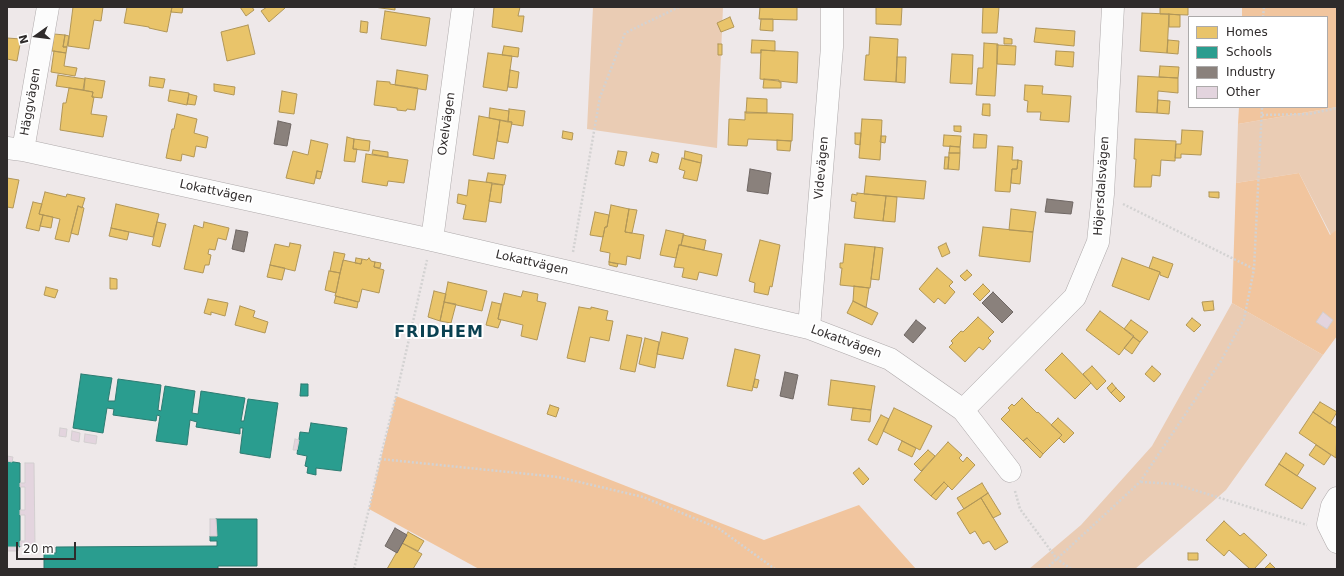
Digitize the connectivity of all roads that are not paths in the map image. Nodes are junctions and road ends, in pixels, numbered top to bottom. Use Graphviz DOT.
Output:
graph roads {
  1 [pos="48,7"];
  2 [pos="463,7"];
  3 [pos="832,7"];
  4 [pos="1113,7"];
  5 [pos="15,149"];
  6 [pos="432,240"];
  7 [pos="808,328"];
  8 [pos="963,410"];
  9 [pos="1010,471"];
  10 [pos="1337,498"];
  11 [pos="1332,533"];
  1 -- 5 [label="street, Häggvägen"];
  2 -- 6 [label="street, Oxelvägen"];
  3 -- 7 [label="street, Videvägen"];
  4 -- 8 [label="street, Höjersdalsvägen"];
  5 -- 6 [label="street, Lokattvägen"];
  6 -- 7 [label="street, Lokattvägen"];
  7 -- 8 [label="street, Lokattvägen"];
  8 -- 9 [label="street, Lokattvägen"];
  10 -- 11 [label="street"];
}
